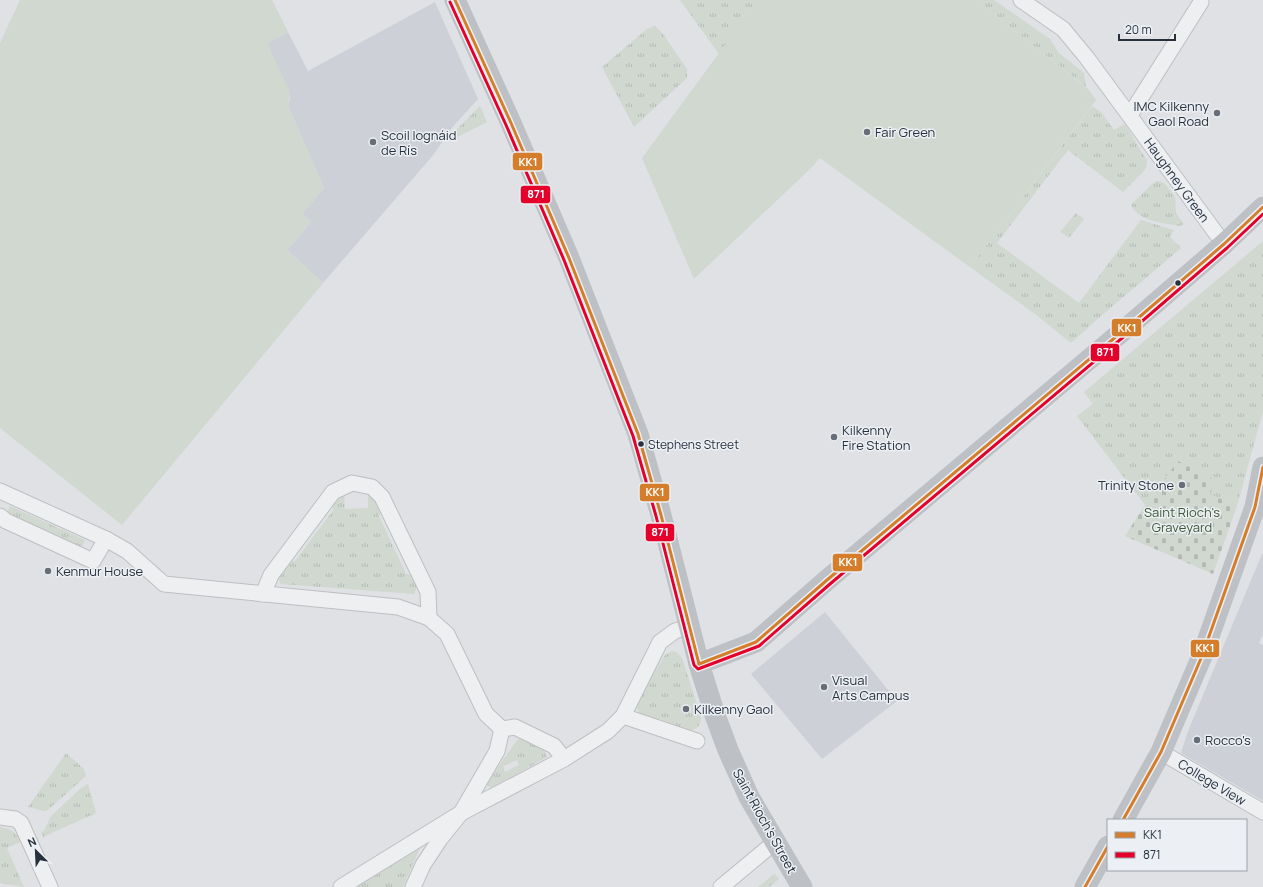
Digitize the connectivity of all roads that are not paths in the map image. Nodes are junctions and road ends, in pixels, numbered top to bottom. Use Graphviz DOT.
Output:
graph roads {
  1 [pos="454,0"];
  2 [pos="1021,0"];
  3 [pos="1201,2"];
  4 [pos="1130,116"];
  5 [pos="1263,207"];
  6 [pos="1224,244"];
  7 [pos="1263,467"];
  8 [pos="1,494"];
  9 [pos="0,516"];
  10 [pos="106,539"];
  11 [pos="263,594"];
  12 [pos="430,618"];
  13 [pos="690,626"];
  14 [pos="699,664"];
  15 [pos="622,716"];
  16 [pos="502,729"];
  17 [pos="698,741"];
  18 [pos="1161,752"];
  19 [pos="564,759"];
  20 [pos="1263,812"];
  21 [pos="461,813"];
  22 [pos="0,817"];
  23 [pos="1124,819"];
  24 [pos="775,842"];
  25 [pos="1107,848"];
  26 [pos="50,887"];
  27 [pos="341,887"];
  28 [pos="413,887"];
  29 [pos="721,887"];
  30 [pos="802,887"];
  31 [pos="1085,887"];
  1 -- 13 [label="street, Saint Rioch's Street"];
  2 -- 4 [label="street, Haughney Green"];
  3 -- 4 [label="street"];
  4 -- 6 [label="street, Haughney Green"];
  5 -- 6 [label="street"];
  6 -- 14 [label="street"];
  7 -- 18 [label="street"];
  8 -- 10 [label="street"];
  9 -- 10 [label="street"];
  10 -- 11 [label="street"];
  11 -- 12 [label="street"];
  11 -- 12 [label="street"];
  12 -- 16 [label="street"];
  13 -- 14 [label="street, Saint Rioch's Street"];
  13 -- 15 [label="street"];
  14 -- 24 [label="street, Saint Rioch's Street"];
  15 -- 17 [label="street"];
  15 -- 19 [label="street"];
  16 -- 19 [label="street"];
  16 -- 21 [label="street"];
  18 -- 20 [label="street, College View"];
  18 -- 23 [label="street"];
  19 -- 21 [label="street"];
  21 -- 27 [label="street"];
  21 -- 28 [label="street"];
  22 -- 26 [label="street"];
  24 -- 29 [label="street"];
  24 -- 30 [label="street, Saint Rioch's Street"];
  25 -- 31 [label="street"];
}
